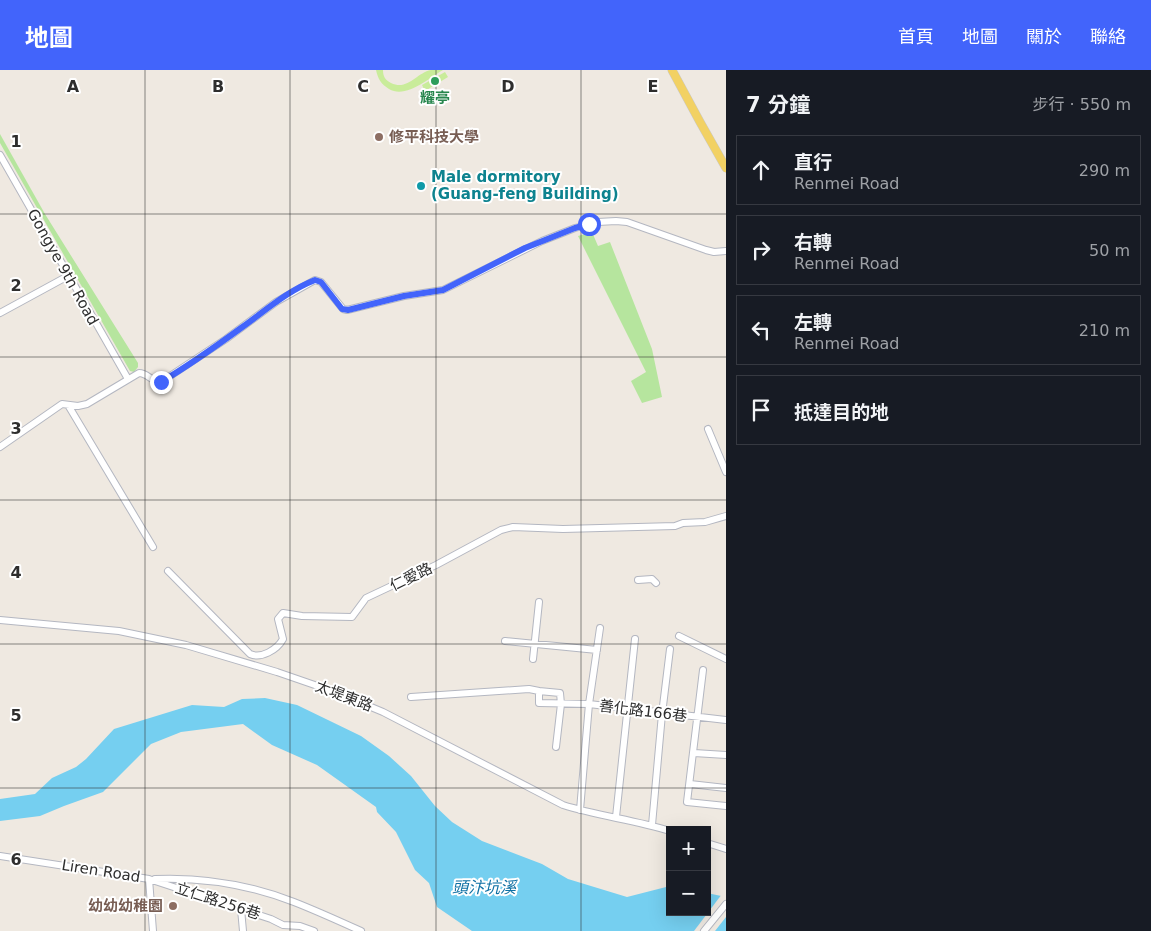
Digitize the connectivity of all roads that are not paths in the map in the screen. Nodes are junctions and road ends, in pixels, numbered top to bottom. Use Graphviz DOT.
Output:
graph roads {
  1 [pos="672,70"];
  2 [pos="0,155"];
  3 [pos="726,168"];
  4 [pos="726,251"];
  5 [pos="68,276"];
  6 [pos="0,312"];
  7 [pos="128,379"];
  8 [pos="68,405"];
  9 [pos="708,429"];
  10 [pos="0,447"];
  11 [pos="726,472"];
  12 [pos="726,516"];
  13 [pos="153,547"];
  14 [pos="168,571"];
  15 [pos="638,580"];
  16 [pos="656,582"];
  17 [pos="539,602"];
  18 [pos="0,620"];
  19 [pos="600,628"];
  20 [pos="678,636"];
  21 [pos="635,639"];
  22 [pos="505,641"];
  23 [pos="534,644"];
  24 [pos="670,649"];
  25 [pos="597,650"];
  26 [pos="533,659"];
  27 [pos="726,659"];
  28 [pos="703,670"];
  29 [pos="539,691"];
  30 [pos="411,697"];
  31 [pos="560,704"];
  32 [pos="589,704"];
  33 [pos="627,709"];
  34 [pos="662,714"];
  35 [pos="698,717"];
  36 [pos="726,720"];
  37 [pos="556,747"];
  38 [pos="694,753"];
  39 [pos="726,755"];
  40 [pos="690,784"];
  41 [pos="726,788"];
  42 [pos="726,806"];
  43 [pos="580,810"];
  44 [pos="616,817"];
  45 [pos="652,825"];
  46 [pos="666,830"];
  47 [pos="711,844"];
  48 [pos="726,849"];
  49 [pos="0,856"];
  50 [pos="149,879"];
  51 [pos="726,904"];
  52 [pos="242,909"];
  53 [pos="153,931"];
  54 [pos="242,931"];
  55 [pos="314,931"];
  56 [pos="361,931"];
  57 [pos="704,931"];
  1 -- 3 [label="main road"];
  2 -- 5 [label="street, Gongye 9th Road"];
  4 -- 7 [label="street"];
  5 -- 6 [label="street"];
  5 -- 7 [label="street, Gongye 9th Road"];
  7 -- 8 [label="street"];
  8 -- 10 [label="street"];
  8 -- 13 [label="street"];
  9 -- 11 [label="street"];
  12 -- 14 [label="street, 仁愛路"];
  15 -- 16 [label="street"];
  17 -- 23 [label="street"];
  18 -- 43 [label="street, 太堤東路"];
  19 -- 25 [label="street"];
  20 -- 27 [label="street"];
  21 -- 33 [label="street"];
  22 -- 23 [label="street"];
  23 -- 25 [label="street"];
  23 -- 26 [label="street"];
  24 -- 34 [label="street"];
  25 -- 32 [label="street"];
  28 -- 35 [label="street"];
  29 -- 30 [label="street"];
  29 -- 31 [label="street"];
  29 -- 31 [label="street, 善化路166巷"];
  31 -- 32 [label="street, 善化路166巷"];
  31 -- 37 [label="street"];
  32 -- 33 [label="street, 善化路166巷"];
  32 -- 43 [label="street"];
  33 -- 34 [label="street, 善化路166巷"];
  33 -- 44 [label="street"];
  34 -- 35 [label="street, 善化路166巷"];
  34 -- 45 [label="street"];
  35 -- 36 [label="street, 善化路166巷"];
  35 -- 38 [label="street"];
  38 -- 39 [label="street"];
  38 -- 40 [label="street"];
  40 -- 41 [label="street"];
  40 -- 42 [label="street"];
  43 -- 44 [label="street, 太堤東路"];
  44 -- 45 [label="street, 太堤東路"];
  45 -- 46 [label="street, 太堤東路"];
  47 -- 48 [label="street"];
  49 -- 50 [label="street, Liren Road"];
  50 -- 52 [label="street, 立仁路256巷"];
  50 -- 53 [label="street, Liren Road"];
  50 -- 56 [label="street"];
  51 -- 57 [label="street"];
  52 -- 54 [label="street"];
  52 -- 55 [label="street, 立仁路256巷"];
}
